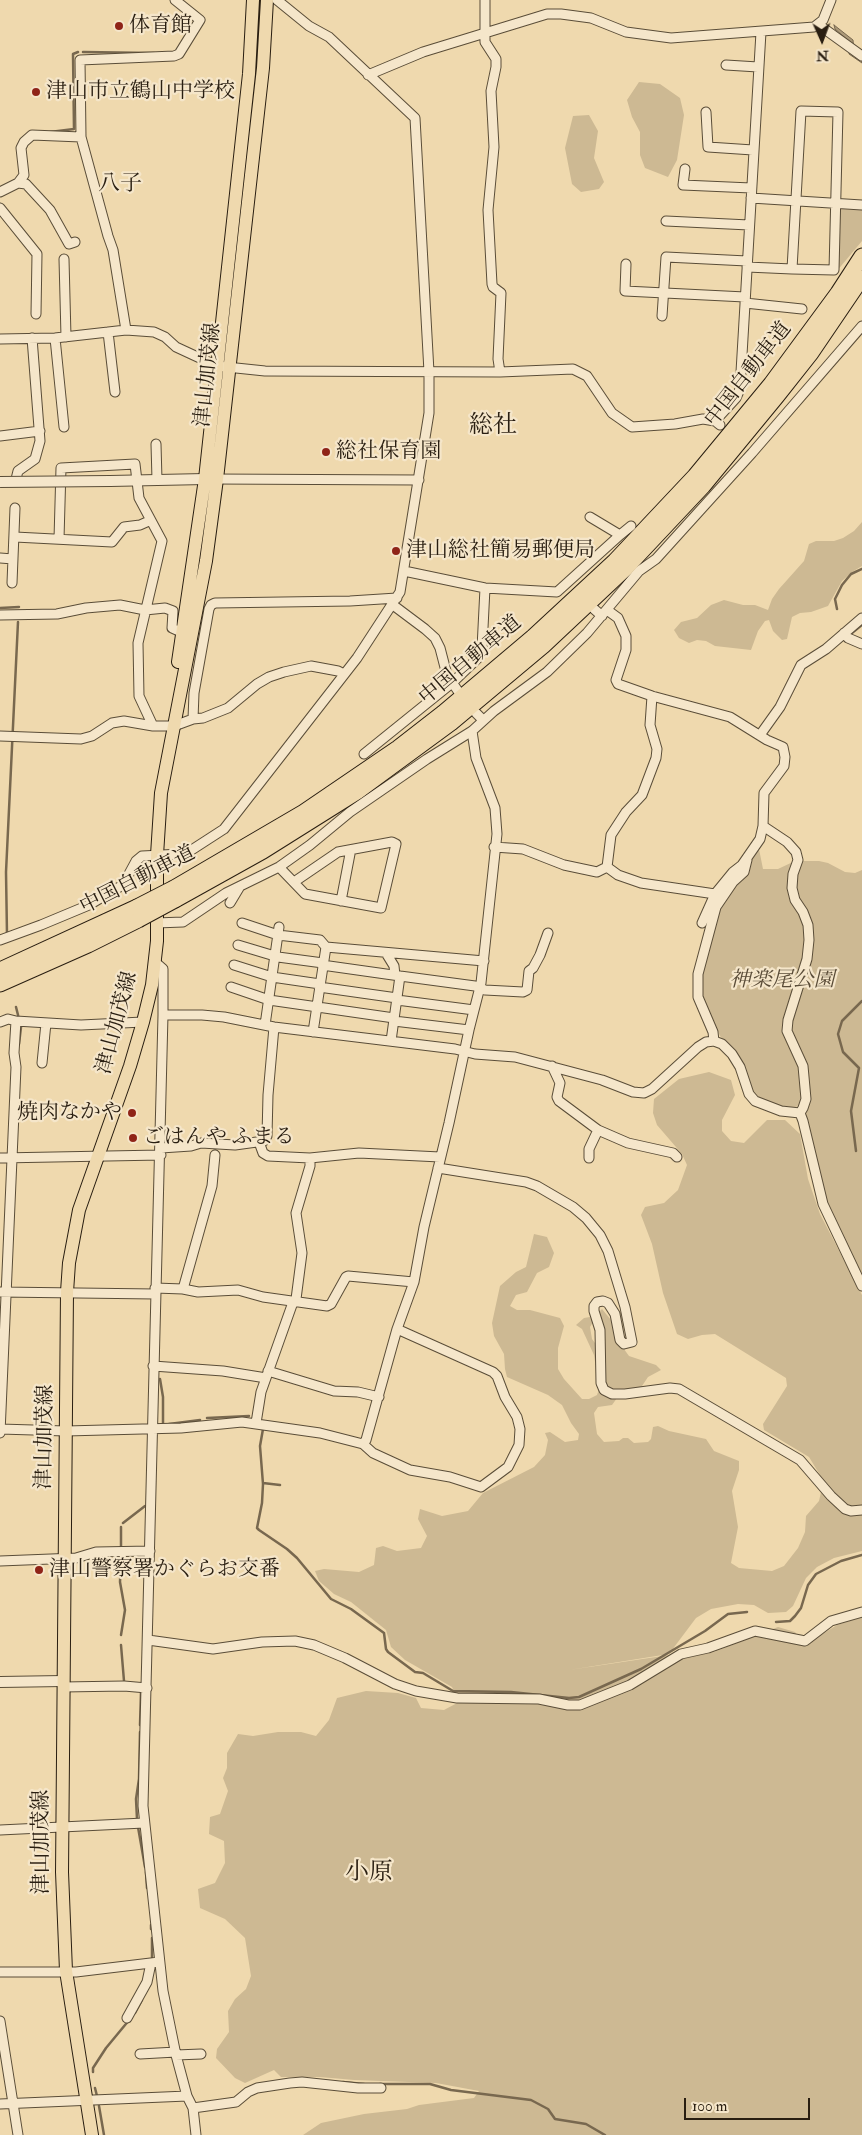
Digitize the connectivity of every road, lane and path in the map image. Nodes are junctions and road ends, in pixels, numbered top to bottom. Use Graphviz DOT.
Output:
graph roads {
  1 [pos="175,0"];
  2 [pos="253,0"];
  3 [pos="267,0"];
  4 [pos="277,0"];
  5 [pos="485,0"];
  6 [pos="831,0"];
  7 [pos="819,24"];
  8 [pos="761,32"];
  9 [pos="486,34"];
  10 [pos="855,51"];
  11 [pos="726,65"];
  12 [pos="758,67"];
  13 [pos="368,75"];
  14 [pos="706,112"];
  15 [pos="82,137"];
  16 [pos="753,150"];
  17 [pos="685,169"];
  18 [pos="18,183"];
  19 [pos="751,188"];
  20 [pos="0,192"];
  21 [pos="750,198"];
  22 [pos="796,201"];
  23 [pos="836,204"];
  24 [pos="862,205"];
  25 [pos="0,208"];
  26 [pos="666,221"];
  27 [pos="749,225"];
  28 [pos="75,242"];
  29 [pos="862,256"];
  30 [pos="64,259"];
  31 [pos="626,264"];
  32 [pos="747,264"];
  33 [pos="792,269"];
  34 [pos="862,278"];
  35 [pos="663,293"];
  36 [pos="745,300"];
  37 [pos="802,308"];
  38 [pos="36,314"];
  39 [pos="662,316"];
  40 [pos="862,326"];
  41 [pos="126,330"];
  42 [pos="108,332"];
  43 [pos="66,337"];
  44 [pos="32,338"];
  45 [pos="55,338"];
  46 [pos="0,339"];
  47 [pos="224,367"];
  48 [pos="429,372"];
  49 [pos="500,372"];
  50 [pos="115,392"];
  51 [pos="64,427"];
  52 [pos="40,431"];
  53 [pos="0,436"];
  54 [pos="156,444"];
  55 [pos="16,479"];
  56 [pos="211,479"];
  57 [pos="138,480"];
  58 [pos="157,480"];
  59 [pos="419,480"];
  60 [pos="0,482"];
  61 [pos="15,508"];
  62 [pos="590,517"];
  63 [pos="150,520"];
  64 [pos="630,526"];
  65 [pos="620,535"];
  66 [pos="15,537"];
  67 [pos="59,539"];
  68 [pos="0,558"];
  69 [pos="13,559"];
  70 [pos="404,571"];
  71 [pos="12,583"];
  72 [pos="485,588"];
  73 [pos="395,602"];
  74 [pos="594,609"];
  75 [pos="145,610"];
  76 [pos="605,613"];
  77 [pos="0,615"];
  78 [pos="862,618"];
  79 [pos="183,633"];
  80 [pos="844,633"];
  81 [pos="862,644"];
  82 [pos="344,674"];
  83 [pos="452,683"];
  84 [pos="458,691"];
  85 [pos="652,696"];
  86 [pos="476,713"];
  87 [pos="193,719"];
  88 [pos="483,720"];
  89 [pos="153,726"];
  90 [pos="171,726"];
  91 [pos="472,731"];
  92 [pos="760,735"];
  93 [pos="0,736"];
  94 [pos="364,754"];
  95 [pos="763,826"];
  96 [pos="494,847"];
  97 [pos="349,850"];
  98 [pos="157,855"];
  99 [pos="747,860"];
  100 [pos="279,867"];
  101 [pos="607,867"];
  102 [pos="294,882"];
  103 [pos="239,888"];
  104 [pos="175,894"];
  105 [pos="715,894"];
  106 [pos="341,901"];
  107 [pos="230,903"];
  108 [pos="137,914"];
  109 [pos="156,923"];
  110 [pos="702,923"];
  111 [pos="242,924"];
  112 [pos="278,931"];
  113 [pos="548,933"];
  114 [pos="0,940"];
  115 [pos="238,945"];
  116 [pos="326,947"];
  117 [pos="386,953"];
  118 [pos="275,956"];
  119 [pos="484,961"];
  120 [pos="155,962"];
  121 [pos="322,964"];
  122 [pos="234,965"];
  123 [pos="0,970"];
  124 [pos="397,976"];
  125 [pos="272,977"];
  126 [pos="0,984"];
  127 [pos="320,985"];
  128 [pos="231,987"];
  129 [pos="480,988"];
  130 [pos="397,999"];
  131 [pos="269,1000"];
  132 [pos="316,1008"];
  133 [pos="474,1010"];
  134 [pos="163,1015"];
  135 [pos="394,1020"];
  136 [pos="16,1021"];
  137 [pos="0,1022"];
  138 [pos="143,1022"];
  139 [pos="46,1023"];
  140 [pos="270,1026"];
  141 [pos="468,1030"];
  142 [pos="313,1032"];
  143 [pos="391,1041"];
  144 [pos="714,1041"];
  145 [pos="463,1052"];
  146 [pos="42,1064"];
  147 [pos="552,1066"];
  148 [pos="800,1113"];
  149 [pos="598,1130"];
  150 [pos="259,1142"];
  151 [pos="161,1151"];
  152 [pos="97,1155"];
  153 [pos="215,1155"];
  154 [pos="440,1157"];
  155 [pos="677,1157"];
  156 [pos="0,1158"];
  157 [pos="11,1158"];
  158 [pos="310,1158"];
  159 [pos="589,1158"];
  160 [pos="438,1168"];
  161 [pos="4,1226"];
  162 [pos="414,1282"];
  163 [pos="862,1286"];
  164 [pos="183,1289"];
  165 [pos="155,1291"];
  166 [pos="3,1292"];
  167 [pos="67,1292"];
  168 [pos="295,1303"];
  169 [pos="397,1329"];
  170 [pos="2,1335"];
  171 [pos="2,1361"];
  172 [pos="153,1366"];
  173 [pos="267,1375"];
  174 [pos="378,1397"];
  175 [pos="256,1423"];
  176 [pos="153,1429"];
  177 [pos="0,1430"];
  178 [pos="66,1431"];
  179 [pos="363,1444"];
  180 [pos="862,1510"];
  181 [pos="150,1552"];
  182 [pos="65,1558"];
  183 [pos="0,1561"];
  184 [pos="862,1612"];
  185 [pos="148,1640"];
  186 [pos="0,1682"];
  187 [pos="63,1684"];
  188 [pos="147,1688"];
  189 [pos="144,1823"];
  190 [pos="62,1826"];
  191 [pos="0,1830"];
  192 [pos="155,1962"];
  193 [pos="66,1971"];
  194 [pos="0,1972"];
  195 [pos="127,2018"];
  196 [pos="0,2021"];
  197 [pos="2,2039"];
  198 [pos="140,2054"];
  199 [pos="176,2054"];
  200 [pos="201,2054"];
  201 [pos="381,2088"];
  202 [pos="188,2096"];
  203 [pos="86,2101"];
  204 [pos="0,2104"];
  205 [pos="14,2104"];
  206 [pos="193,2108"];
  207 [pos="18,2135"];
  208 [pos="92,2135"];
  209 [pos="196,2135"];
  1 -- 15 [label="street"];
  2 -- 47 [label="main road, 津山加茂線"];
  3 -- 47 [label="main road, 津山加茂線"];
  4 -- 13 [label="street"];
  5 -- 9 [label="street"];
  6 -- 7 [label="street"];
  7 -- 8 [label="street"];
  7 -- 10 [label="street"];
  8 -- 9 [label="street"];
  8 -- 12 [label="street"];
  9 -- 13 [label="street"];
  9 -- 49 [label="street"];
  11 -- 12 [label="street"];
  12 -- 16 [label="street"];
  13 -- 48 [label="street"];
  14 -- 16 [label="street"];
  15 -- 18 [label="street"];
  15 -- 41 [label="street"];
  16 -- 19 [label="street"];
  17 -- 19 [label="street"];
  18 -- 20 [label="street"];
  18 -- 28 [label="street"];
  19 -- 21 [label="street"];
  21 -- 22 [label="street"];
  21 -- 27 [label="street"];
  22 -- 23 [label="street"];
  22 -- 23 [label="street"];
  22 -- 33 [label="street"];
  23 -- 24 [label="street"];
  23 -- 33 [label="street"];
  25 -- 38 [label="street"];
  26 -- 27 [label="street"];
  27 -- 32 [label="street"];
  29 -- 104 [label="highway, 中国自動車道"];
  30 -- 43 [label="street"];
  31 -- 35 [label="street"];
  32 -- 33 [label="street"];
  32 -- 35 [label="street"];
  32 -- 36 [label="street"];
  34 -- 104 [label="highway, 中国自動車道"];
  35 -- 36 [label="street"];
  35 -- 39 [label="street"];
  36 -- 37 [label="street"];
  36 -- 49 [label="street"];
  40 -- 76 [label="street"];
  41 -- 42 [label="street"];
  41 -- 47 [label="street"];
  42 -- 43 [label="street"];
  42 -- 50 [label="street"];
  43 -- 45 [label="street"];
  44 -- 45 [label="street"];
  44 -- 46 [label="street"];
  44 -- 52 [label="street"];
  45 -- 51 [label="street"];
  47 -- 48 [label="street"];
  47 -- 56 [label="main road, 津山加茂線"];
  48 -- 49 [label="street"];
  48 -- 59 [label="street"];
  52 -- 53 [label="street"];
  52 -- 55 [label="street"];
  54 -- 58 [label="street"];
  56 -- 58 [label="street"];
  56 -- 59 [label="street"];
  56 -- 79 [label="main road, 津山加茂線"];
  56 -- 90 [label="main road, 津山加茂線"];
  57 -- 58 [label="street"];
  57 -- 60 [label="street, bridge"];
  57 -- 63 [label="street"];
  57 -- 67 [label="street"];
  59 -- 70 [label="street"];
  61 -- 66 [label="street"];
  62 -- 65 [label="street"];
  63 -- 67 [label="street"];
  63 -- 75 [label="street"];
  64 -- 65 [label="street"];
  65 -- 72 [label="street"];
  66 -- 67 [label="street"];
  66 -- 69 [label="street"];
  68 -- 69 [label="street"];
  69 -- 71 [label="street"];
  70 -- 72 [label="street"];
  70 -- 73 [label="street"];
  72 -- 83 [label="street"];
  73 -- 82 [label="street"];
  73 -- 83 [label="street"];
  73 -- 87 [label="street"];
  74 -- 76 [label="street"];
  75 -- 77 [label="street"];
  75 -- 79 [label="street"];
  75 -- 89 [label="street"];
  76 -- 85 [label="street"];
  76 -- 88 [label="street"];
  78 -- 80 [label="street"];
  79 -- 90 [label="main road, 津山加茂線"];
  80 -- 81 [label="street"];
  80 -- 92 [label="street"];
  82 -- 87 [label="street"];
  82 -- 98 [label="street"];
  83 -- 84 [label="street"];
  83 -- 94 [label="street"];
  85 -- 92 [label="street"];
  85 -- 101 [label="street"];
  86 -- 88 [label="street"];
  87 -- 90 [label="street"];
  88 -- 91 [label="street"];
  89 -- 90 [label="street"];
  89 -- 93 [label="street"];
  90 -- 98 [label="main road, 津山加茂線"];
  91 -- 96 [label="street"];
  91 -- 100 [label="street"];
  92 -- 95 [label="street"];
  95 -- 99 [label="street"];
  95 -- 148 [label="street"];
  96 -- 101 [label="street"];
  96 -- 119 [label="street"];
  97 -- 102 [label="street"];
  97 -- 106 [label="street"];
  97 -- 106 [label="street"];
  98 -- 109 [label="main road, 津山加茂線"];
  98 -- 114 [label="street"];
  99 -- 105 [label="street"];
  99 -- 144 [label="street"];
  100 -- 102 [label="street"];
  100 -- 103 [label="street"];
  101 -- 105 [label="street"];
  102 -- 106 [label="street"];
  103 -- 107 [label="street"];
  103 -- 109 [label="street"];
  104 -- 108 [label="highway, 中国自動車道, bridge"];
  105 -- 110 [label="street"];
  108 -- 123 [label="highway, 中国自動車道"];
  108 -- 126 [label="highway, 中国自動車道"];
  109 -- 120 [label="main road, 津山加茂線"];
  111 -- 112 [label="street"];
  112 -- 116 [label="street"];
  112 -- 118 [label="street"];
  113 -- 129 [label="street"];
  115 -- 118 [label="street"];
  116 -- 117 [label="street"];
  116 -- 121 [label="street"];
  117 -- 119 [label="street"];
  117 -- 124 [label="street"];
  118 -- 121 [label="street"];
  118 -- 125 [label="street"];
  119 -- 129 [label="street"];
  120 -- 134 [label="street"];
  120 -- 138 [label="main road, 津山加茂線"];
  121 -- 124 [label="street"];
  121 -- 127 [label="street"];
  122 -- 125 [label="street"];
  124 -- 129 [label="street"];
  124 -- 130 [label="street"];
  125 -- 127 [label="street"];
  125 -- 131 [label="street"];
  127 -- 130 [label="street"];
  127 -- 132 [label="street"];
  128 -- 131 [label="street"];
  129 -- 133 [label="street"];
  130 -- 133 [label="street"];
  130 -- 135 [label="street"];
  131 -- 132 [label="street"];
  131 -- 140 [label="street"];
  132 -- 135 [label="street"];
  132 -- 142 [label="street"];
  133 -- 141 [label="street"];
  134 -- 140 [label="street"];
  134 -- 151 [label="street"];
  135 -- 141 [label="street"];
  135 -- 143 [label="street"];
  136 -- 137 [label="street"];
  136 -- 139 [label="street"];
  136 -- 157 [label="street"];
  138 -- 139 [label="street"];
  138 -- 152 [label="main road, 津山加茂線"];
  139 -- 146 [label="street"];
  140 -- 142 [label="street"];
  140 -- 150 [label="street"];
  141 -- 145 [label="street"];
  142 -- 143 [label="street"];
  143 -- 145 [label="street"];
  144 -- 147 [label="street"];
  144 -- 148 [label="street"];
  145 -- 147 [label="street"];
  145 -- 154 [label="street"];
  147 -- 149 [label="street"];
  148 -- 163 [label="street"];
  149 -- 155 [label="street"];
  149 -- 159 [label="street"];
  150 -- 151 [label="street"];
  150 -- 158 [label="street"];
  151 -- 152 [label="street"];
  151 -- 165 [label="street"];
  152 -- 157 [label="street"];
  152 -- 167 [label="main road, 津山加茂線"];
  153 -- 164 [label="street"];
  154 -- 158 [label="street"];
  154 -- 160 [label="street"];
  156 -- 157 [label="street"];
  157 -- 161 [label="street"];
  158 -- 168 [label="street"];
  160 -- 162 [label="street"];
  160 -- 180 [label="street"];
  161 -- 166 [label="street"];
  162 -- 168 [label="street"];
  162 -- 169 [label="street"];
  164 -- 165 [label="street"];
  164 -- 168 [label="street"];
  165 -- 167 [label="street"];
  165 -- 172 [label="street"];
  166 -- 167 [label="street"];
  166 -- 170 [label="street"];
  167 -- 178 [label="main road, 津山加茂線"];
  168 -- 173 [label="street"];
  169 -- 174 [label="street"];
  169 -- 179 [label="street"];
  170 -- 171 [label="street"];
  171 -- 177 [label="street"];
  172 -- 173 [label="street"];
  172 -- 176 [label="street"];
  173 -- 174 [label="street"];
  173 -- 175 [label="street"];
  174 -- 179 [label="street"];
  175 -- 176 [label="street"];
  175 -- 179 [label="street"];
  176 -- 178 [label="street"];
  176 -- 181 [label="street"];
  177 -- 178 [label="street"];
  178 -- 182 [label="main road, 津山加茂線"];
  181 -- 182 [label="street"];
  181 -- 185 [label="street"];
  182 -- 183 [label="street"];
  182 -- 187 [label="main road, 津山加茂線"];
  184 -- 185 [label="street"];
  185 -- 188 [label="street"];
  186 -- 187 [label="street"];
  187 -- 188 [label="street"];
  187 -- 190 [label="main road, 津山加茂線"];
  188 -- 189 [label="street"];
  189 -- 190 [label="street"];
  189 -- 192 [label="street"];
  190 -- 191 [label="street"];
  190 -- 193 [label="main road, 津山加茂線"];
  192 -- 193 [label="street"];
  192 -- 195 [label="street"];
  192 -- 199 [label="street"];
  193 -- 194 [label="street"];
  193 -- 203 [label="main road, 津山加茂線"];
  196 -- 197 [label="street"];
  197 -- 205 [label="street"];
  198 -- 199 [label="street"];
  199 -- 200 [label="street"];
  199 -- 202 [label="street"];
  201 -- 206 [label="street"];
  202 -- 203 [label="street"];
  202 -- 206 [label="street"];
  203 -- 205 [label="street"];
  203 -- 208 [label="main road, 津山加茂線"];
  204 -- 205 [label="street"];
  205 -- 207 [label="street"];
  206 -- 209 [label="street"];
}
